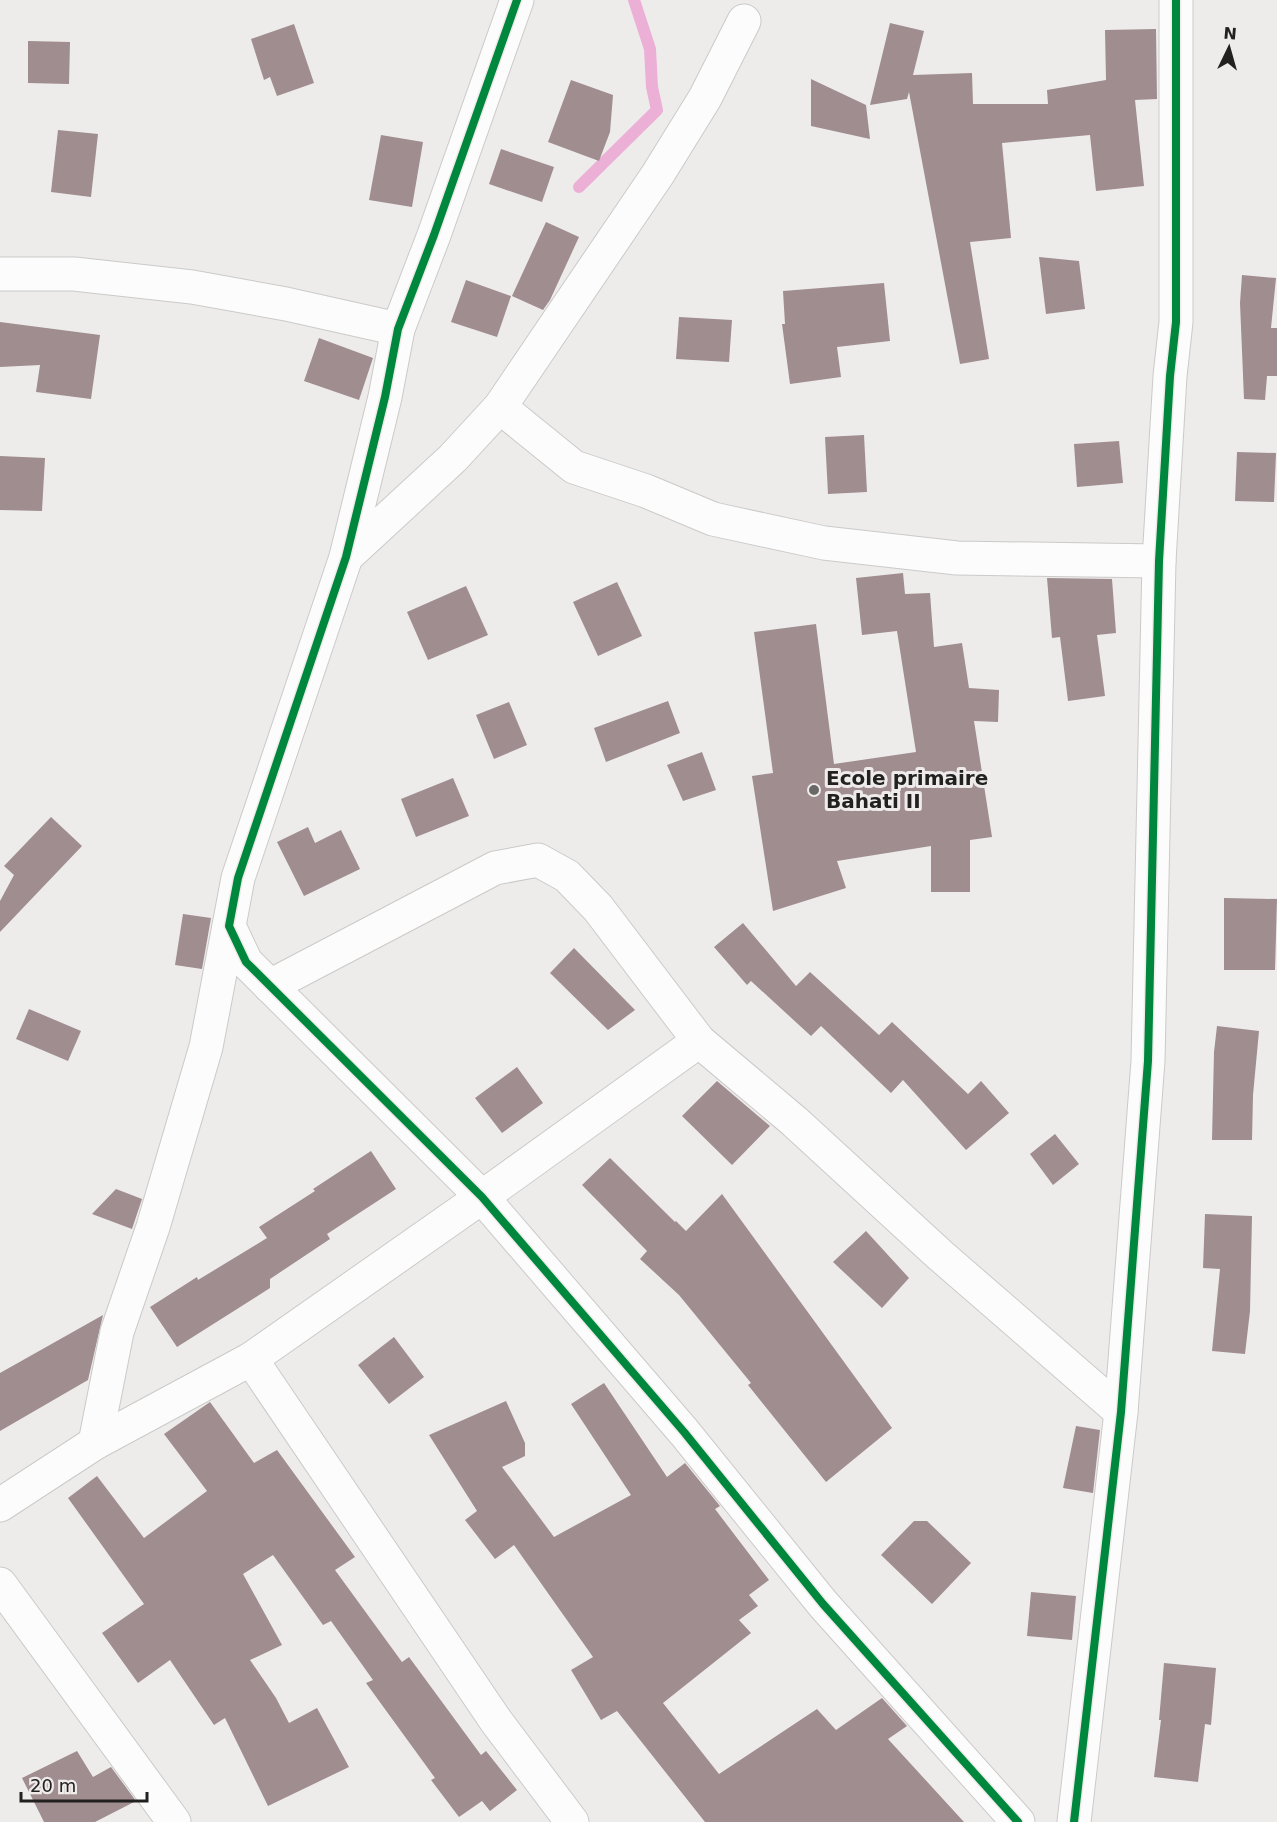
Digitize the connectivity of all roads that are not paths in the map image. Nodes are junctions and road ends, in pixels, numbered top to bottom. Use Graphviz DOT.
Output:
graph roads {
  1 [pos="517,0"];
  2 [pos="1176,0"];
  3 [pos="744,21"];
  4 [pos="0,274"];
  5 [pos="398,328"];
  6 [pos="500,407"];
  7 [pos="346,557"];
  8 [pos="1159,561"];
  9 [pos="229,926"];
  10 [pos="270,986"];
  11 [pos="699,1041"];
  12 [pos="482,1197"];
  13 [pos="251,1359"];
  14 [pos="1121,1412"];
  15 [pos="95,1443"];
  16 [pos="0,1505"];
  17 [pos="0,1584"];
  18 [pos="174,1822"];
  19 [pos="572,1822"];
  20 [pos="1018,1822"];
  21 [pos="1074,1822"];
  1 -- 5 [label="street"];
  2 -- 8 [label="street"];
  3 -- 6 [label="street"];
  4 -- 5 [label="street"];
  5 -- 7 [label="street"];
  6 -- 7 [label="street"];
  6 -- 8 [label="street"];
  7 -- 9 [label="street"];
  8 -- 14 [label="street"];
  9 -- 10 [label="street"];
  9 -- 15 [label="street"];
  10 -- 11 [label="street"];
  10 -- 12 [label="street"];
  11 -- 12 [label="street"];
  11 -- 14 [label="street"];
  12 -- 13 [label="street"];
  12 -- 20 [label="street"];
  13 -- 15 [label="street"];
  13 -- 19 [label="street"];
  14 -- 21 [label="street"];
  15 -- 16 [label="street"];
  17 -- 18 [label="street"];
}
